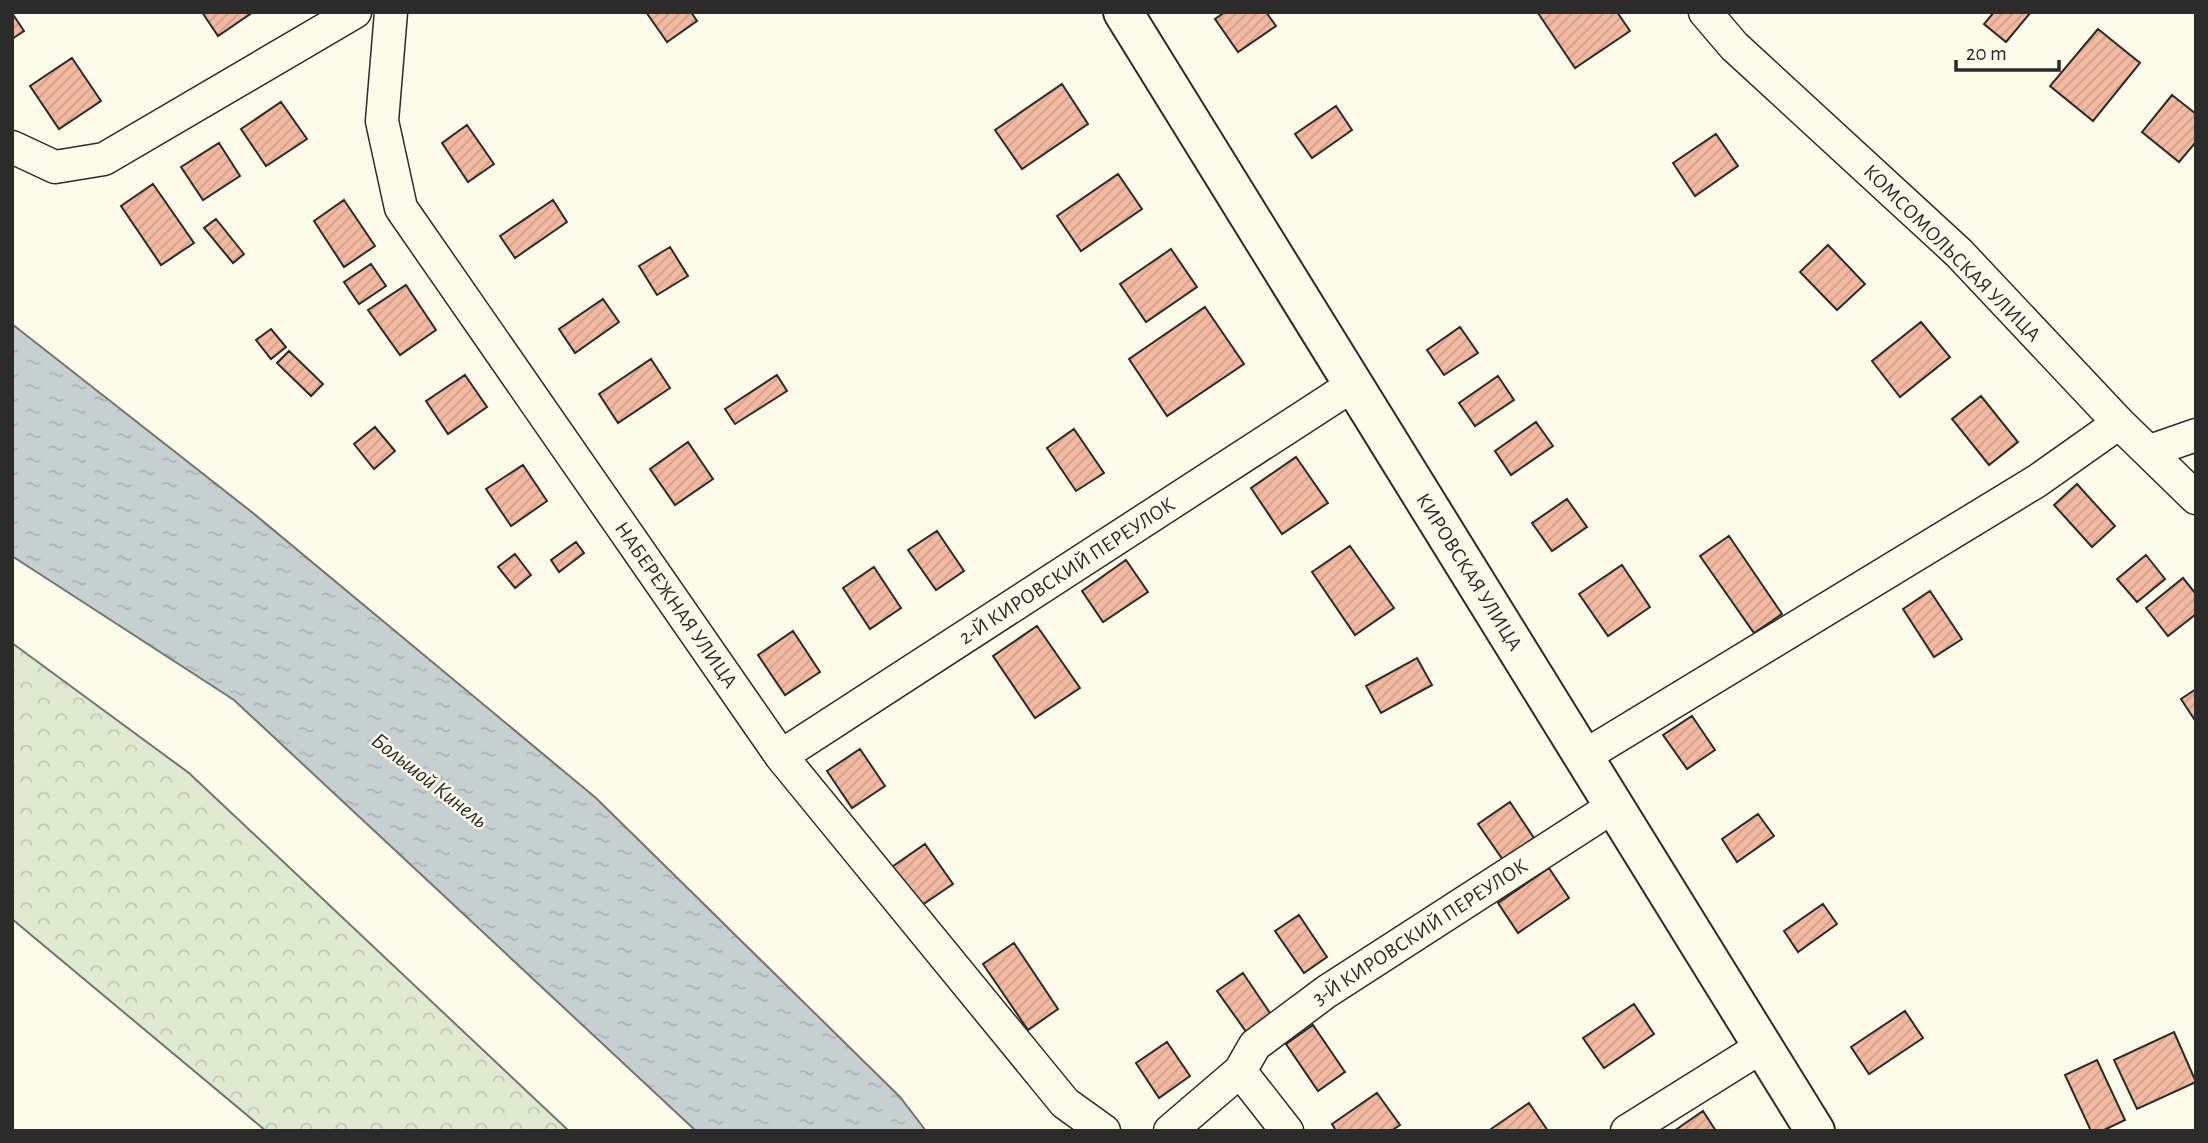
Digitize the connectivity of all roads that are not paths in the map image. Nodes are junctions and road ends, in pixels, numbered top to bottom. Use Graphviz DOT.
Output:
graph roads {
  1 [pos="355,12"];
  2 [pos="391,12"];
  3 [pos="1705,12"];
  4 [pos="1131,15"];
  5 [pos="12,147"];
  6 [pos="1353,385"];
  7 [pos="2119,423"];
  8 [pos="2196,435"];
  9 [pos="2150,452"];
  10 [pos="2196,498"];
  11 [pos="781,756"];
  12 [pos="1583,757"];
  13 [pos="1614,806"];
  14 [pos="1763,1046"];
  15 [pos="1240,1071"];
  16 [pos="1104,1131"];
  17 [pos="1170,1131"];
  18 [pos="1287,1131"];
  19 [pos="1628,1131"];
  20 [pos="1815,1131"];
  1 -- 5 [label="street"];
  2 -- 11 [label="street, НАБЕРЕЖНАЯ УЛИЦА"];
  3 -- 7 [label="street, КОМСОМОЛЬСКАЯ УЛИЦА"];
  4 -- 6 [label="main road, КИРОВСКАЯ УЛИЦА"];
  6 -- 11 [label="street, 2-Й КИРОВСКИЙ ПЕРЕУЛОК"];
  6 -- 12 [label="main road, КИРОВСКАЯ УЛИЦА"];
  7 -- 9 [label="street, КОМСОМОЛЬСКАЯ УЛИЦА"];
  7 -- 12 [label="street"];
  8 -- 9 [label="street"];
  9 -- 10 [label="street, КОМСОМОЛЬСКАЯ УЛИЦА"];
  11 -- 16 [label="street, НАБЕРЕЖНАЯ УЛИЦА"];
  12 -- 13 [label="main road, КИРОВСКАЯ УЛИЦА"];
  13 -- 14 [label="main road, КИРОВСКАЯ УЛИЦА"];
  13 -- 15 [label="street, 3-Й КИРОВСКИЙ ПЕРЕУЛОК"];
  14 -- 19 [label="street"];
  14 -- 20 [label="main road, КИРОВСКАЯ УЛИЦА"];
  15 -- 17 [label="street, 3-Й КИРОВСКИЙ ПЕРЕУЛОК"];
  15 -- 18 [label="street"];
}
